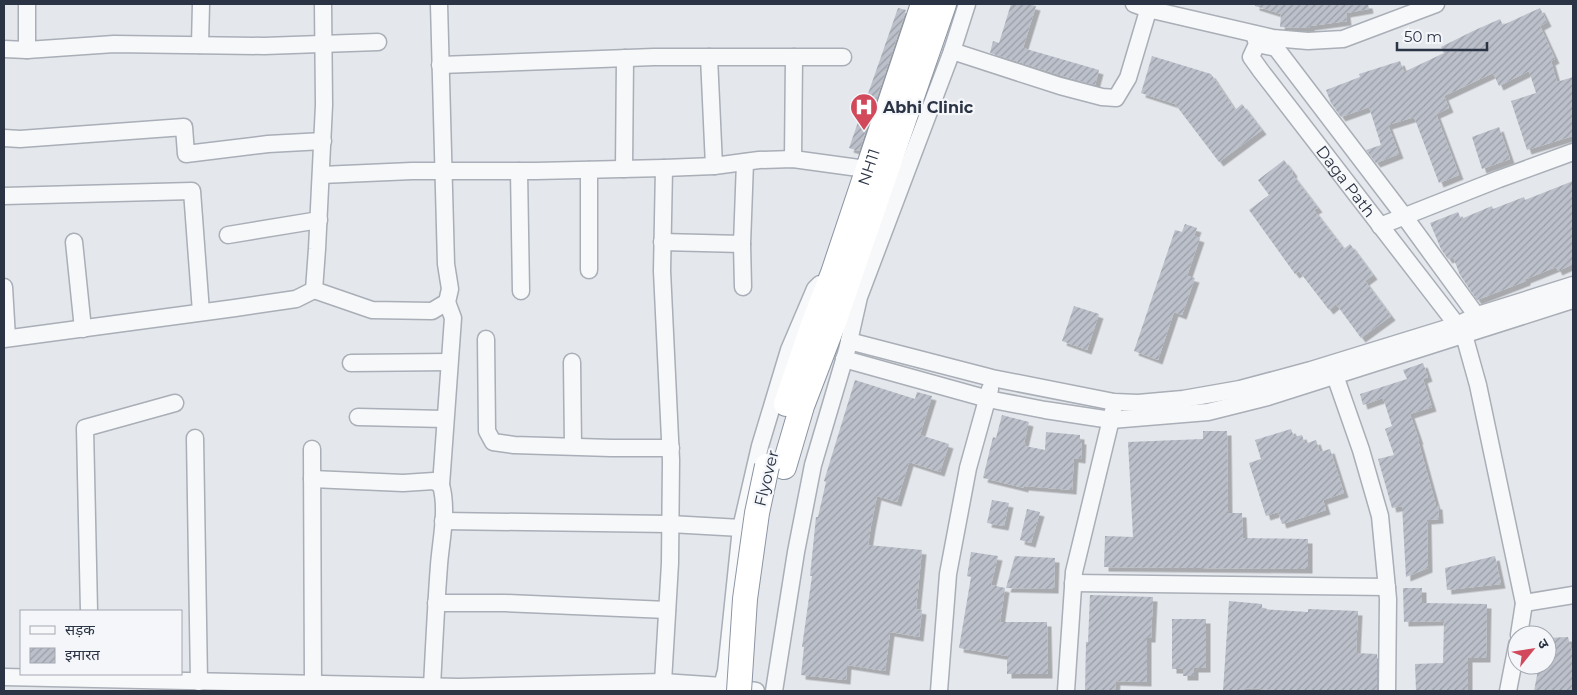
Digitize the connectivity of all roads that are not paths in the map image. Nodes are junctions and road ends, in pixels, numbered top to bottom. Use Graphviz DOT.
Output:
graph roads {
  1 [pos="27,4"];
  2 [pos="201,4"];
  3 [pos="324,4"];
  4 [pos="438,4"];
  5 [pos="923,4"];
  6 [pos="944,4"];
  7 [pos="967,4"];
  8 [pos="1436,4"];
  9 [pos="1144,5"];
  10 [pos="1415,8"];
  11 [pos="1255,39"];
  12 [pos="378,42"];
  13 [pos="323,43"];
  14 [pos="200,44"];
  15 [pos="4,50"];
  16 [pos="27,50"];
  17 [pos="952,51"];
  18 [pos="709,57"];
  19 [pos="794,57"];
  20 [pos="842,57"];
  21 [pos="625,58"];
  22 [pos="440,65"];
  23 [pos="4,138"];
  24 [pos="323,141"];
  25 [pos="1573,152"];
  26 [pos="793,159"];
  27 [pos="745,162"];
  28 [pos="714,166"];
  29 [pos="664,168"];
  30 [pos="624,169"];
  31 [pos="866,169"];
  32 [pos="589,170"];
  33 [pos="443,171"];
  34 [pos="519,171"];
  35 [pos="321,175"];
  36 [pos="4,196"];
  37 [pos="1404,216"];
  38 [pos="319,220"];
  39 [pos="1380,226"];
  40 [pos="228,235"];
  41 [pos="74,242"];
  42 [pos="662,242"];
  43 [pos="742,244"];
  44 [pos="589,270"];
  45 [pos="846,284"];
  46 [pos="1573,285"];
  47 [pos="4,287"];
  48 [pos="743,287"];
  49 [pos="314,290"];
  50 [pos="521,291"];
  51 [pos="1573,300"];
  52 [pos="447,302"];
  53 [pos="201,312"];
  54 [pos="1481,322"];
  55 [pos="83,329"];
  56 [pos="1461,330"];
  57 [pos="5,338"];
  58 [pos="486,339"];
  59 [pos="849,341"];
  60 [pos="844,359"];
  61 [pos="449,362"];
  62 [pos="572,362"];
  63 [pos="351,363"];
  64 [pos="1333,369"];
  65 [pos="992,378"];
  66 [pos="988,399"];
  67 [pos="1114,402"];
  68 [pos="175,403"];
  69 [pos="358,417"];
  70 [pos="446,419"];
  71 [pos="1111,420"];
  72 [pos="195,438"];
  73 [pos="573,446"];
  74 [pos="671,448"];
  75 [pos="312,450"];
  76 [pos="776,466"];
  77 [pos="312,478"];
  78 [pos="441,485"];
  79 [pos="443,521"];
  80 [pos="670,524"];
  81 [pos="741,528"];
  82 [pos="1073,583"];
  83 [pos="1387,587"];
  84 [pos="1573,595"];
  85 [pos="436,603"];
  86 [pos="1524,603"];
  87 [pos="90,610"];
  88 [pos="667,610"];
  89 [pos="1521,625"];
  90 [pos="1511,675"];
  91 [pos="91,676"];
  92 [pos="4,677"];
  93 [pos="199,682"];
  94 [pos="663,682"];
  95 [pos="313,685"];
  96 [pos="432,687"];
  97 [pos="731,688"];
  98 [pos="755,691"];
  99 [pos="774,691"];
  100 [pos="939,691"];
  101 [pos="1066,691"];
  102 [pos="1387,691"];
  103 [pos="1508,691"];
  1 -- 16 [label="street"];
  2 -- 14 [label="street"];
  3 -- 13 [label="street"];
  4 -- 22 [label="street"];
  5 -- 31 [label="highway, NH11"];
  6 -- 45 [label="highway"];
  7 -- 17 [label="street"];
  8 -- 10 [label="street"];
  9 -- 11 [label="street"];
  9 -- 17 [label="street"];
  10 -- 11 [label="street"];
  11 -- 37 [label="street"];
  11 -- 39 [label="street, Daga Path"];
  12 -- 13 [label="street"];
  13 -- 14 [label="street"];
  13 -- 24 [label="street"];
  14 -- 16 [label="street"];
  15 -- 16 [label="street"];
  17 -- 45 [label="street"];
  18 -- 19 [label="street"];
  18 -- 21 [label="street"];
  18 -- 28 [label="street"];
  19 -- 20 [label="street"];
  19 -- 26 [label="street"];
  21 -- 22 [label="street"];
  21 -- 30 [label="street"];
  22 -- 33 [label="street"];
  23 -- 24 [label="street"];
  24 -- 35 [label="street"];
  25 -- 37 [label="street"];
  26 -- 27 [label="street"];
  26 -- 31 [label="street"];
  27 -- 28 [label="street"];
  27 -- 43 [label="street"];
  28 -- 29 [label="street"];
  29 -- 30 [label="street"];
  29 -- 42 [label="street"];
  30 -- 32 [label="street"];
  31 -- 45 [label="highway, NH11"];
  32 -- 34 [label="street"];
  32 -- 44 [label="street"];
  33 -- 34 [label="street"];
  33 -- 35 [label="street"];
  33 -- 52 [label="street"];
  34 -- 50 [label="street"];
  35 -- 38 [label="street"];
  36 -- 53 [label="street"];
  37 -- 39 [label="street"];
  37 -- 54 [label="street"];
  38 -- 40 [label="street"];
  38 -- 49 [label="street"];
  39 -- 56 [label="street, Daga Path"];
  41 -- 55 [label="street"];
  42 -- 43 [label="street"];
  42 -- 74 [label="street"];
  43 -- 48 [label="street"];
  45 -- 59 [label="street"];
  45 -- 76 [label="highway, Flyover"];
  45 -- 81 [label="street"];
  46 -- 54 [label="street"];
  47 -- 57 [label="street"];
  49 -- 52 [label="street"];
  49 -- 53 [label="street"];
  51 -- 54 [label="street"];
  52 -- 61 [label="street"];
  53 -- 55 [label="street"];
  54 -- 56 [label="street"];
  55 -- 57 [label="street"];
  56 -- 64 [label="street"];
  56 -- 86 [label="street"];
  58 -- 73 [label="street"];
  59 -- 60 [label="street"];
  59 -- 65 [label="street"];
  60 -- 66 [label="street"];
  60 -- 99 [label="street"];
  61 -- 63 [label="street"];
  61 -- 70 [label="street"];
  62 -- 73 [label="street"];
  64 -- 67 [label="street"];
  64 -- 71 [label="street"];
  64 -- 83 [label="street"];
  65 -- 66 [label="street"];
  65 -- 67 [label="street"];
  66 -- 71 [label="street"];
  66 -- 100 [label="street"];
  67 -- 71 [label="street"];
  68 -- 87 [label="street"];
  69 -- 70 [label="street"];
  70 -- 78 [label="street"];
  71 -- 82 [label="street"];
  72 -- 93 [label="street"];
  73 -- 74 [label="street"];
  74 -- 80 [label="street"];
  75 -- 77 [label="street"];
  76 -- 97 [label="highway, Flyover, bridge"];
  76 -- 98 [label="highway, Flyover"];
  77 -- 78 [label="street"];
  77 -- 95 [label="street"];
  78 -- 79 [label="street"];
  79 -- 80 [label="street"];
  79 -- 85 [label="street"];
  80 -- 81 [label="street"];
  80 -- 88 [label="street"];
  81 -- 97 [label="street"];
  82 -- 83 [label="street"];
  82 -- 101 [label="street"];
  83 -- 102 [label="street"];
  84 -- 86 [label="street"];
  85 -- 88 [label="street"];
  85 -- 96 [label="street"];
  86 -- 89 [label="street"];
  88 -- 94 [label="street"];
  90 -- 103 [label="street"];
  91 -- 92 [label="street"];
  91 -- 93 [label="street"];
  93 -- 95 [label="street"];
  94 -- 96 [label="street"];
  94 -- 97 [label="street"];
  95 -- 96 [label="street"];
  97 -- 98 [label="street"];
}
